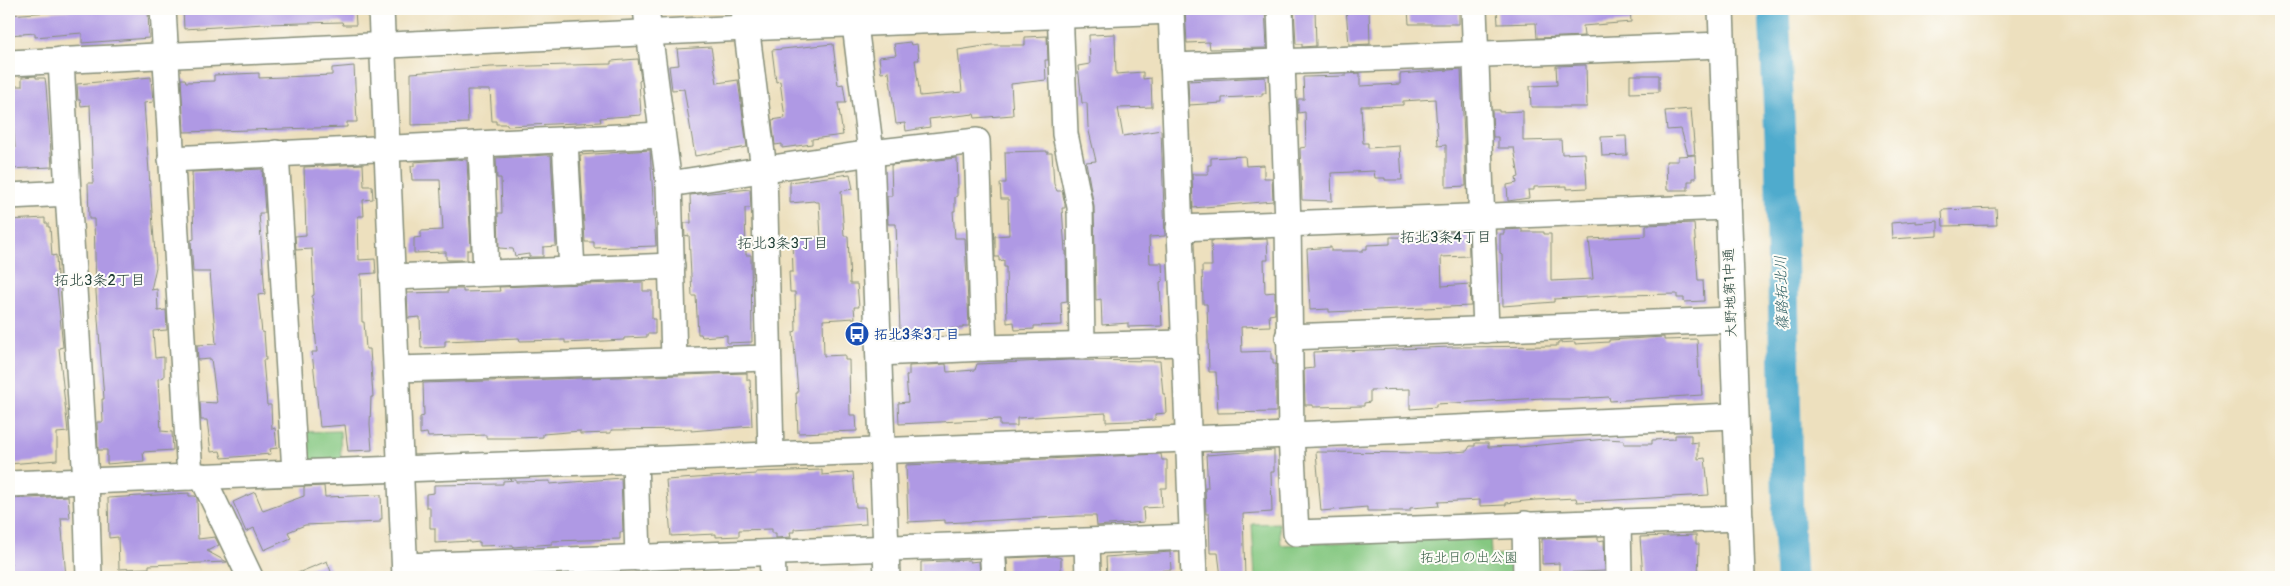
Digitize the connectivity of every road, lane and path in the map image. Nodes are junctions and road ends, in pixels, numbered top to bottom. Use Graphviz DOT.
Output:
graph roads {
  1 [pos="163,9"];
  2 [pos="381,9"];
  3 [pos="1280,9"];
  4 [pos="1474,9"];
  5 [pos="1720,9"];
  6 [pos="1171,10"];
  7 [pos="1060,12"];
  8 [pos="965,14"];
  9 [pos="854,16"];
  10 [pos="745,18"];
  11 [pos="648,21"];
  12 [pos="1722,45"];
  13 [pos="381,46"];
  14 [pos="1476,53"];
  15 [pos="166,56"];
  16 [pos="61,60"];
  17 [pos="1282,61"];
  18 [pos="9,63"];
  19 [pos="1173,66"];
  20 [pos="662,135"];
  21 [pos="565,141"];
  22 [pos="481,145"];
  23 [pos="386,150"];
  24 [pos="276,153"];
  25 [pos="871,153"];
  26 [pos="171,159"];
  27 [pos="764,170"];
  28 [pos="669,184"];
  29 [pos="68,193"];
  30 [pos="9,196"];
  31 [pos="1727,207"];
  32 [pos="1482,215"];
  33 [pos="1288,224"];
  34 [pos="1179,228"];
  35 [pos="672,266"];
  36 [pos="572,270"];
  37 [pos="486,273"];
  38 [pos="392,277"];
  39 [pos="1731,320"];
  40 [pos="1486,330"];
  41 [pos="1288,337"];
  42 [pos="1184,343"];
  43 [pos="1082,346"];
  44 [pos="984,348"];
  45 [pos="879,353"];
  46 [pos="768,358"];
  47 [pos="674,360"];
  48 [pos="396,369"];
  49 [pos="1734,416"];
  50 [pos="1291,435"];
  51 [pos="1188,438"];
  52 [pos="882,450"];
  53 [pos="771,454"];
  54 [pos="635,460"];
  55 [pos="401,468"];
  56 [pos="295,472"];
  57 [pos="196,477"];
  58 [pos="86,482"];
  59 [pos="9,484"];
  60 [pos="1740,518"];
  61 [pos="1618,522"];
  62 [pos="1525,524"];
  63 [pos="1192,537"];
  64 [pos="1087,542"];
  65 [pos="992,545"];
  66 [pos="886,549"];
  67 [pos="638,558"];
  68 [pos="772,565"];
  69 [pos="498,570"];
  70 [pos="405,572"];
  71 [pos="89,577"];
  72 [pos="250,577"];
  73 [pos="887,577"];
  74 [pos="994,577"];
  75 [pos="1088,577"];
  76 [pos="1194,577"];
  77 [pos="1526,577"];
  78 [pos="1620,577"];
  79 [pos="1742,577"];
  1 -- 15 [label="street"];
  2 -- 13 [label="street"];
  3 -- 17 [label="street"];
  4 -- 14 [label="street"];
  5 -- 12 [label="street, 大野地第1中通"];
  6 -- 7 [label="street"];
  6 -- 19 [label="street"];
  7 -- 8 [label="street"];
  7 -- 43 [label="street"];
  8 -- 9 [label="street"];
  9 -- 10 [label="street"];
  9 -- 25 [label="street"];
  10 -- 11 [label="street"];
  10 -- 27 [label="street"];
  11 -- 13 [label="street"];
  11 -- 20 [label="street"];
  12 -- 14 [label="street"];
  12 -- 31 [label="street, 大野地第1中通"];
  13 -- 15 [label="street"];
  13 -- 23 [label="street"];
  14 -- 17 [label="street"];
  14 -- 32 [label="street"];
  15 -- 16 [label="street"];
  15 -- 26 [label="street"];
  16 -- 18 [label="street"];
  16 -- 29 [label="street"];
  17 -- 19 [label="street"];
  17 -- 33 [label="street"];
  19 -- 34 [label="street"];
  20 -- 21 [label="street"];
  20 -- 28 [label="street"];
  21 -- 22 [label="street"];
  21 -- 36 [label="street"];
  22 -- 23 [label="street"];
  22 -- 37 [label="street"];
  23 -- 24 [label="street"];
  23 -- 38 [label="street"];
  24 -- 26 [label="street"];
  24 -- 56 [label="street"];
  25 -- 27 [label="street"];
  25 -- 44 [label="street"];
  25 -- 45 [label="street"];
  26 -- 57 [label="street"];
  27 -- 28 [label="street"];
  27 -- 46 [label="street"];
  28 -- 35 [label="street"];
  29 -- 30 [label="street"];
  29 -- 58 [label="street"];
  31 -- 32 [label="street"];
  31 -- 39 [label="street, 大野地第1中通"];
  32 -- 33 [label="street"];
  32 -- 40 [label="street"];
  33 -- 34 [label="street"];
  33 -- 41 [label="street"];
  34 -- 42 [label="street"];
  35 -- 36 [label="street"];
  35 -- 47 [label="street"];
  36 -- 37 [label="street"];
  37 -- 38 [label="street"];
  38 -- 48 [label="street"];
  39 -- 40 [label="street"];
  39 -- 49 [label="street, 大野地第1中通"];
  40 -- 41 [label="street"];
  41 -- 50 [label="street"];
  42 -- 43 [label="street"];
  42 -- 51 [label="street"];
  43 -- 44 [label="street"];
  44 -- 45 [label="street"];
  45 -- 52 [label="street"];
  46 -- 47 [label="street"];
  46 -- 53 [label="street"];
  47 -- 48 [label="street"];
  48 -- 55 [label="street"];
  49 -- 50 [label="street"];
  49 -- 60 [label="street, 大野地第1中通"];
  50 -- 51 [label="street"];
  50 -- 62 [label="street"];
  51 -- 52 [label="street"];
  51 -- 63 [label="street"];
  52 -- 53 [label="street"];
  52 -- 66 [label="street"];
  53 -- 54 [label="street"];
  54 -- 55 [label="street"];
  54 -- 67 [label="street"];
  55 -- 56 [label="street"];
  55 -- 70 [label="street"];
  56 -- 57 [label="street"];
  57 -- 58 [label="street"];
  57 -- 72 [label="street"];
  58 -- 59 [label="street"];
  58 -- 71 [label="street"];
  60 -- 61 [label="street"];
  60 -- 79 [label="street, 大野地第1中通"];
  61 -- 62 [label="street"];
  61 -- 78 [label="street"];
  62 -- 77 [label="street"];
  63 -- 64 [label="street"];
  63 -- 76 [label="street"];
  64 -- 65 [label="street"];
  64 -- 75 [label="street"];
  65 -- 66 [label="street"];
  65 -- 74 [label="street"];
  66 -- 68 [label="street"];
  66 -- 73 [label="street"];
  67 -- 68 [label="street"];
  67 -- 69 [label="street"];
  69 -- 70 [label="street"];
}
